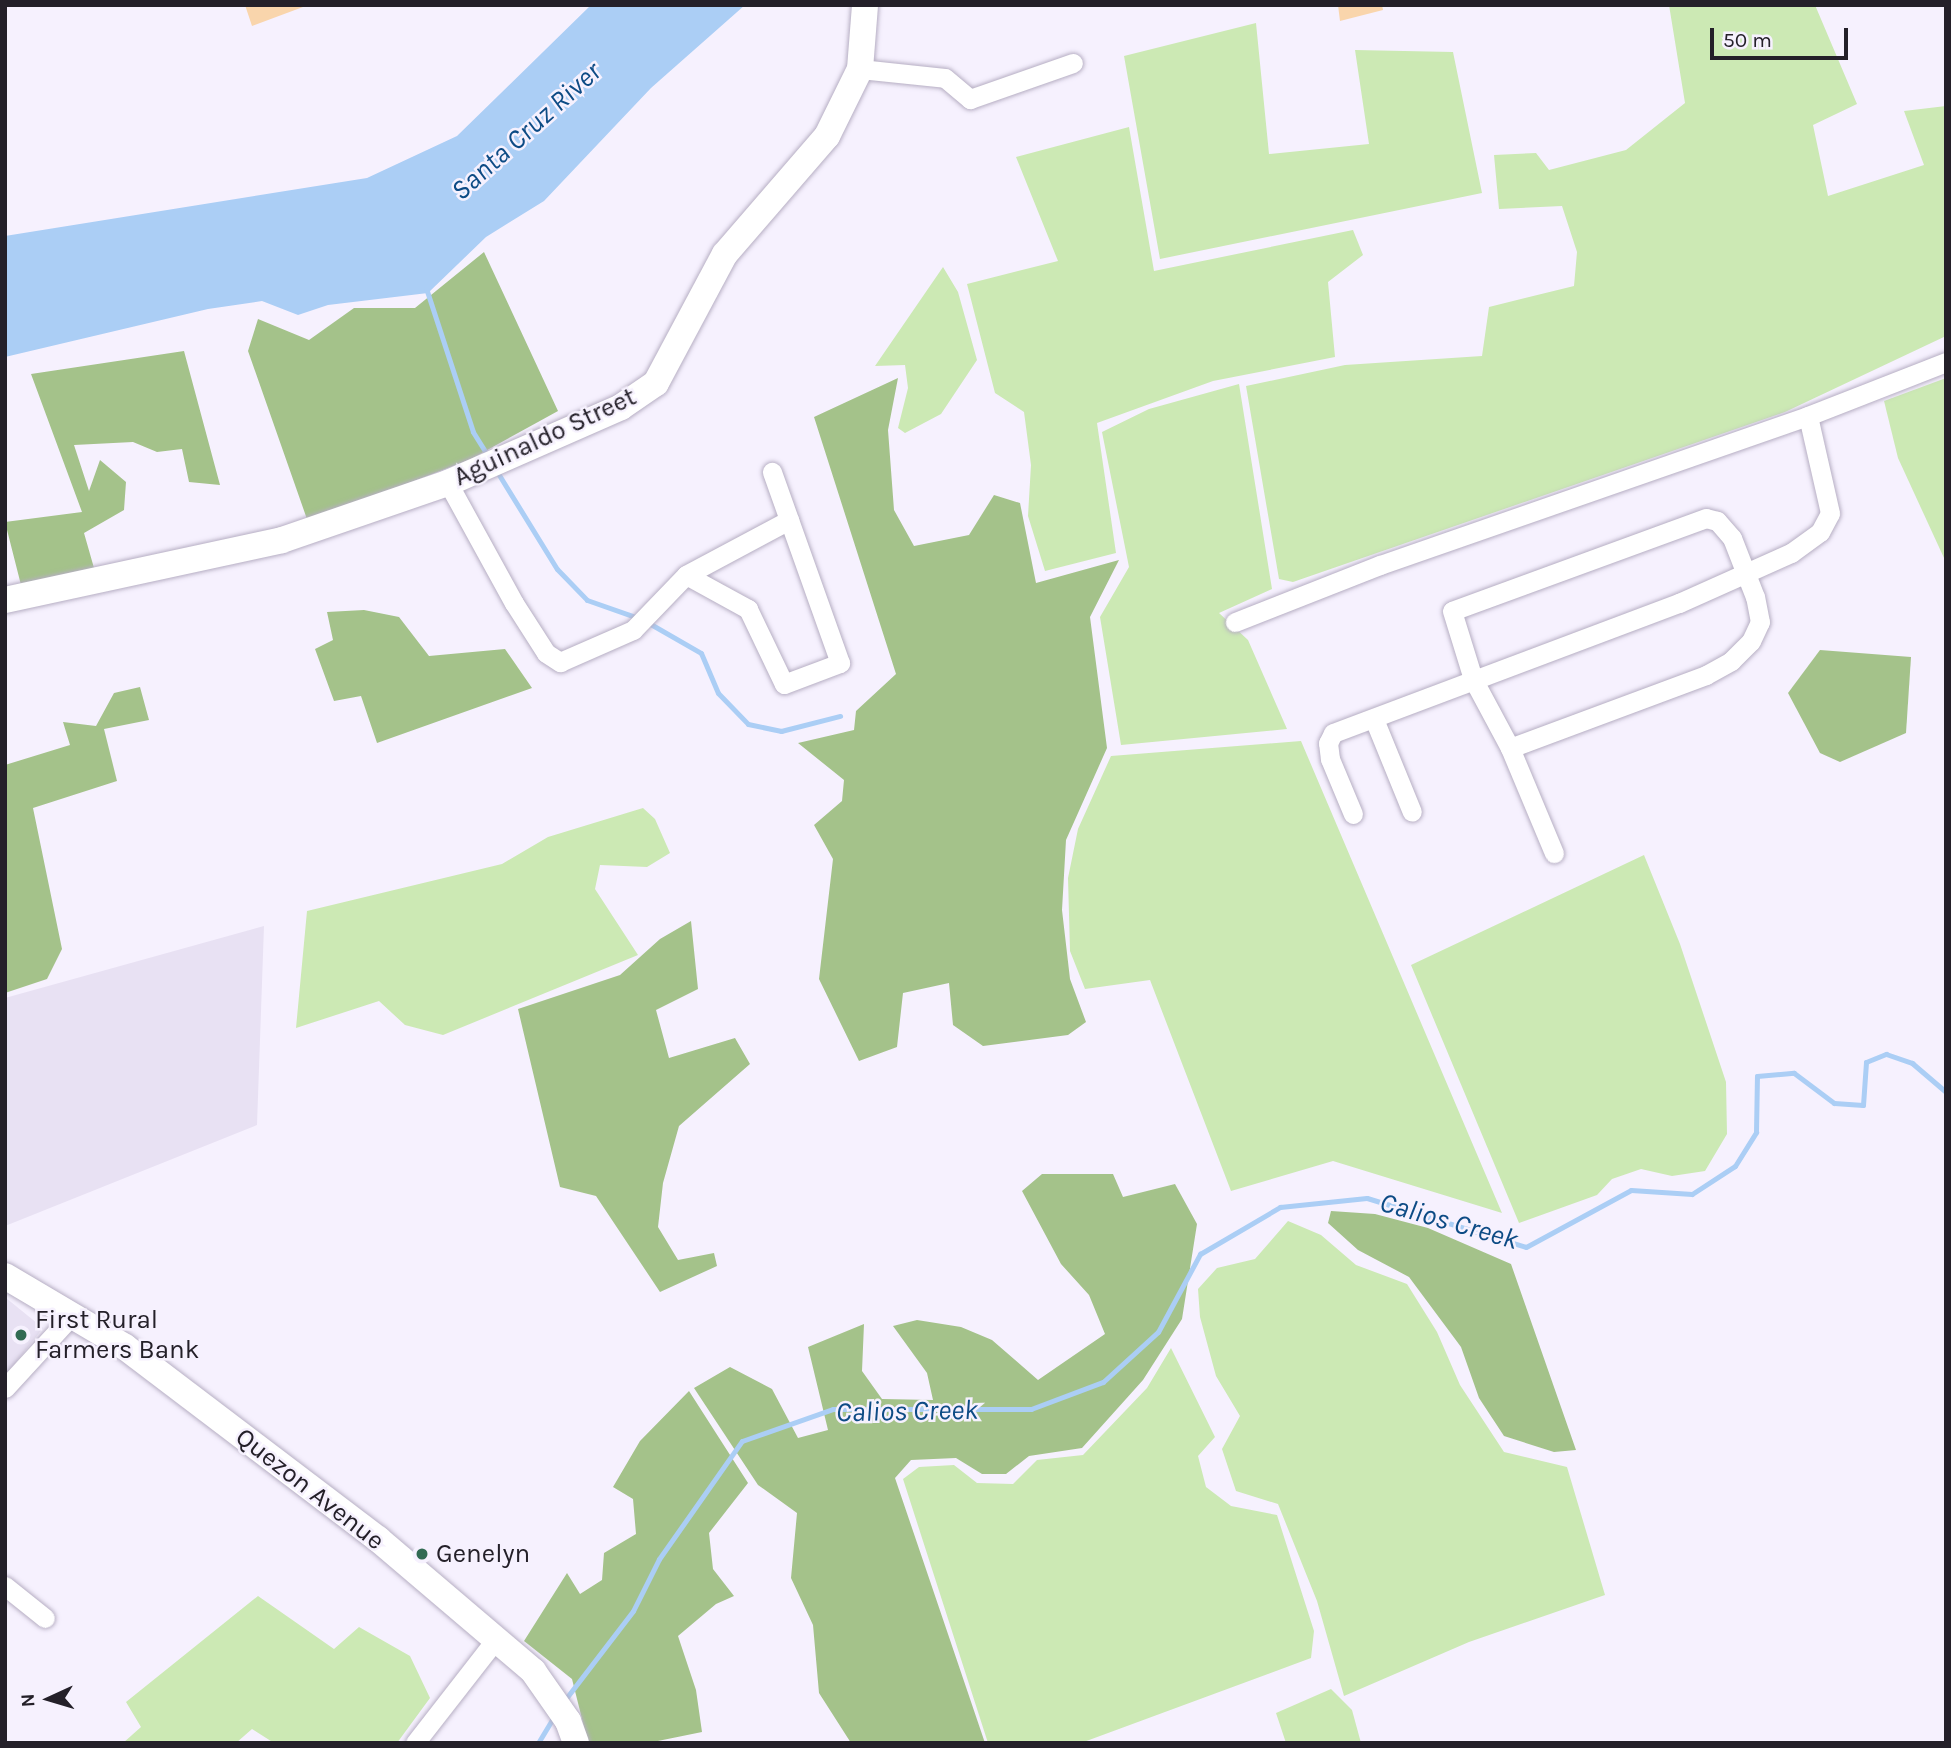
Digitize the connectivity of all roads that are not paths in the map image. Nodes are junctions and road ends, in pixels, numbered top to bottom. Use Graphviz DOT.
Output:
graph roads {
  1 [pos="865,5"];
  2 [pos="1073,63"];
  3 [pos="860,69"];
  4 [pos="1946,362"];
  5 [pos="1808,416"];
  6 [pos="772,472"];
  7 [pos="448,483"];
  8 [pos="789,520"];
  9 [pos="1748,571"];
  10 [pos="686,575"];
  11 [pos="5,600"];
  12 [pos="1235,622"];
  13 [pos="1473,679"];
  14 [pos="1374,719"];
  15 [pos="1510,748"];
  16 [pos="1412,811"];
  17 [pos="1353,814"];
  18 [pos="1554,853"];
  19 [pos="5,1276"];
  20 [pos="73,1314"];
  21 [pos="5,1388"];
  22 [pos="5,1586"];
  23 [pos="45,1618"];
  24 [pos="496,1639"];
  25 [pos="572,1732"];
  26 [pos="415,1743"];
  1 -- 3 [label="street, Aguinaldo Street"];
  2 -- 3 [label="street"];
  3 -- 7 [label="street, Aguinaldo Street"];
  4 -- 5 [label="street"];
  5 -- 9 [label="street"];
  5 -- 12 [label="street"];
  6 -- 8 [label="street"];
  7 -- 10 [label="street"];
  7 -- 11 [label="street, Aguinaldo Street"];
  8 -- 10 [label="street"];
  8 -- 10 [label="street"];
  9 -- 13 [label="street"];
  9 -- 13 [label="street"];
  9 -- 15 [label="street"];
  13 -- 14 [label="street"];
  13 -- 15 [label="street"];
  14 -- 16 [label="street"];
  14 -- 17 [label="street"];
  15 -- 18 [label="street"];
  19 -- 20 [label="street, Quezon Avenue"];
  20 -- 21 [label="street"];
  20 -- 24 [label="street, Quezon Avenue"];
  22 -- 23 [label="street"];
  24 -- 25 [label="street, Quezon Avenue"];
  24 -- 26 [label="street"];
}
